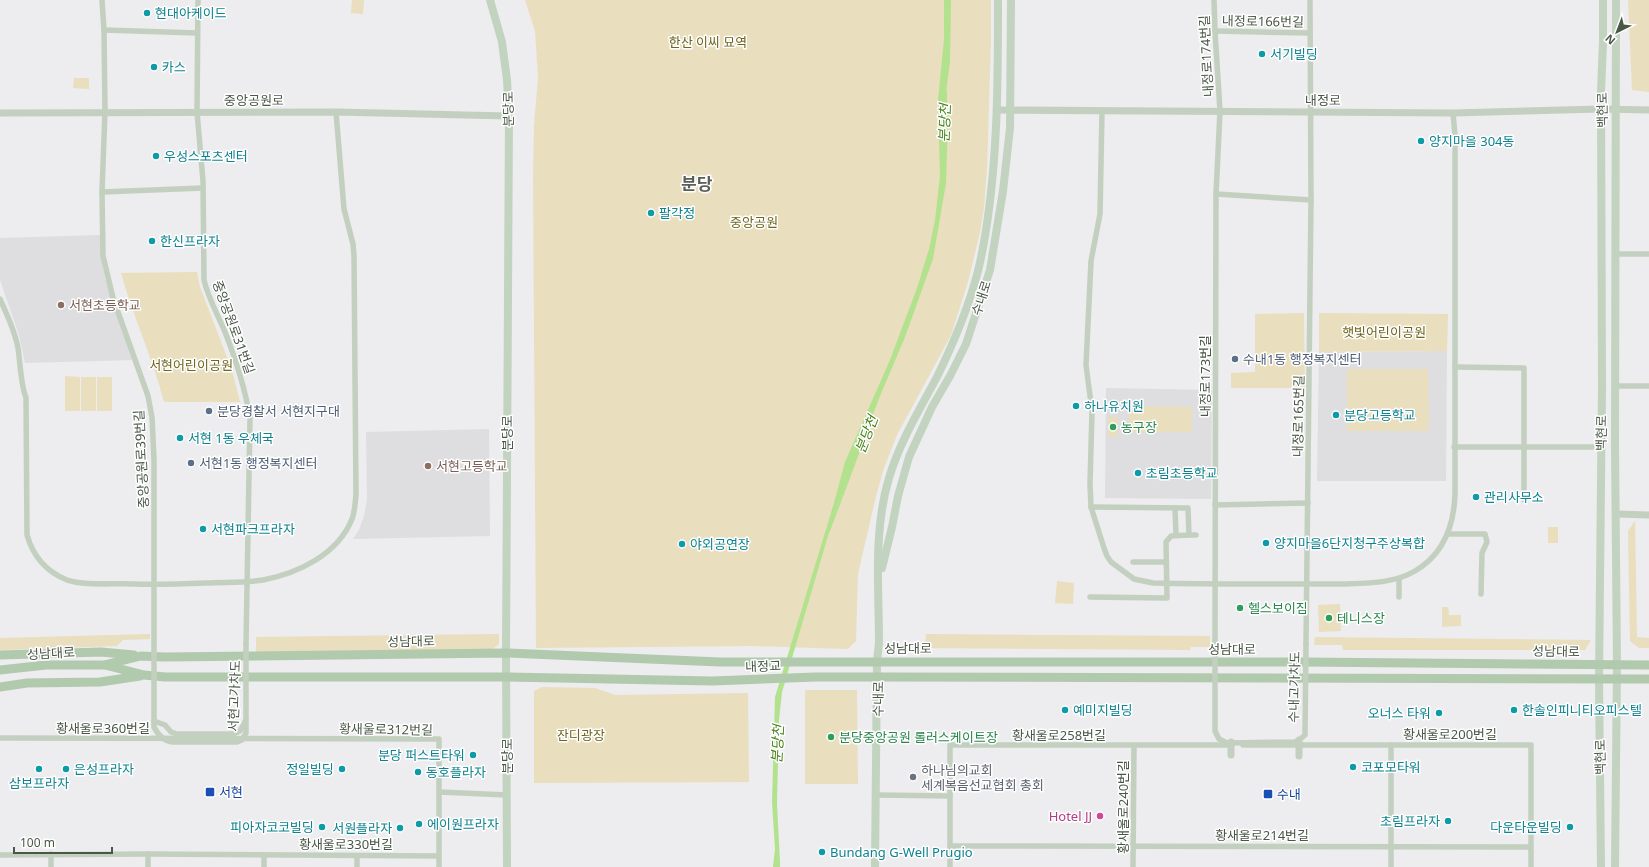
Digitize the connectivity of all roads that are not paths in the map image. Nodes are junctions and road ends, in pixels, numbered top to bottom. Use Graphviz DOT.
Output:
graph roads {
  1 [pos="102,0"];
  2 [pos="198,0"];
  3 [pos="490,0"];
  4 [pos="998,0"];
  5 [pos="1011,0"];
  6 [pos="1214,0"];
  7 [pos="1310,0"];
  8 [pos="1603,0"];
  9 [pos="1616,0"];
  10 [pos="104,30"];
  11 [pos="1214,31"];
  12 [pos="198,33"];
  13 [pos="1310,33"];
  14 [pos="1602,109"];
  15 [pos="998,110"];
  16 [pos="1011,110"];
  17 [pos="1616,110"];
  18 [pos="1649,110"];
  19 [pos="1220,111"];
  20 [pos="105,112"];
  21 [pos="197,112"];
  22 [pos="336,112"];
  23 [pos="1102,112"];
  24 [pos="1310,112"];
  25 [pos="0,113"];
  26 [pos="1453,113"];
  27 [pos="509,116"];
  28 [pos="203,188"];
  29 [pos="102,192"];
  30 [pos="1216,194"];
  31 [pos="1311,200"];
  32 [pos="1615,254"];
  33 [pos="1649,254"];
  34 [pos="0,299"];
  35 [pos="1455,367"];
  36 [pos="1615,386"];
  37 [pos="1649,386"];
  38 [pos="1454,447"];
  39 [pos="1524,447"];
  40 [pos="1600,447"];
  41 [pos="1524,500"];
  42 [pos="1308,503"];
  43 [pos="1216,504"];
  44 [pos="1091,507"];
  45 [pos="1175,508"];
  46 [pos="1616,514"];
  47 [pos="1649,515"];
  48 [pos="1448,534"];
  49 [pos="1189,535"];
  50 [pos="1196,535"];
  51 [pos="1176,536"];
  52 [pos="1133,562"];
  53 [pos="1166,562"];
  54 [pos="1399,578"];
  55 [pos="879,579"];
  56 [pos="247,582"];
  57 [pos="1167,583"];
  58 [pos="1215,584"];
  59 [pos="1308,584"];
  60 [pos="154,585"];
  61 [pos="1481,594"];
  62 [pos="1090,597"];
  63 [pos="1399,597"];
  64 [pos="246,644"];
  65 [pos="1306,644"];
  66 [pos="154,645"];
  67 [pos="506,653"];
  68 [pos="0,655"];
  69 [pos="142,656"];
  70 [pos="878,661"];
  71 [pos="1649,664"];
  72 [pos="104,665"];
  73 [pos="1600,665"];
  74 [pos="1617,665"];
  75 [pos="0,670"];
  76 [pos="144,675"];
  77 [pos="506,677"];
  78 [pos="878,677"];
  79 [pos="1599,679"];
  80 [pos="1616,679"];
  81 [pos="1649,680"];
  82 [pos="712,681"];
  83 [pos="0,687"];
  84 [pos="246,720"];
  85 [pos="154,721"];
  86 [pos="0,738"];
  87 [pos="206,739"];
  88 [pos="1299,740"];
  89 [pos="1231,742"];
  90 [pos="1267,745"];
  91 [pos="1391,745"];
  92 [pos="1134,746"];
  93 [pos="1231,755"];
  94 [pos="1299,756"];
  95 [pos="439,792"];
  96 [pos="507,795"];
  97 [pos="876,795"];
  98 [pos="950,796"];
  99 [pos="950,846"];
  100 [pos="1134,846"];
  101 [pos="1391,846"];
  102 [pos="1530,847"];
  103 [pos="51,854"];
  104 [pos="148,854"];
  105 [pos="0,855"];
  106 [pos="264,855"];
  107 [pos="357,856"];
  108 [pos="439,856"];
  109 [pos="51,867"];
  110 [pos="148,867"];
  111 [pos="264,867"];
  112 [pos="357,867"];
  113 [pos="439,867"];
  114 [pos="507,867"];
  115 [pos="875,867"];
  116 [pos="950,867"];
  117 [pos="1133,867"];
  118 [pos="1391,867"];
  119 [pos="1530,867"];
  120 [pos="1601,867"];
  121 [pos="1615,867"];
  1 -- 10 [label="street, 중앙공원로39번길"];
  2 -- 12 [label="street, 중앙공원로31번길"];
  3 -- 27 [label="main road, 분당로"];
  4 -- 15 [label="main road, 수내로"];
  5 -- 16 [label="main road, 수내로"];
  6 -- 11 [label="street, 내정로174번길"];
  7 -- 13 [label="street, 내정로166번길"];
  8 -- 14 [label="main road, 백현로"];
  9 -- 17 [label="main road, 백현로"];
  10 -- 12 [label="street"];
  10 -- 20 [label="street, 중앙공원로39번길"];
  11 -- 13 [label="street, 내정로166번길"];
  11 -- 19 [label="street, 내정로174번길"];
  12 -- 21 [label="street, 중앙공원로31번길"];
  13 -- 24 [label="street, 내정로166번길"];
  14 -- 17 [label="street, 내정로"];
  14 -- 26 [label="street, 내정로"];
  14 -- 40 [label="main road, 백현로"];
  15 -- 16 [label="street, 내정로"];
  15 -- 55 [label="main road, 수내로"];
  16 -- 23 [label="street, 내정로"];
  16 -- 55 [label="main road, 수내로"];
  17 -- 18 [label="street, 내정로"];
  17 -- 32 [label="main road, 백현로"];
  19 -- 23 [label="street, 내정로"];
  19 -- 24 [label="street, 내정로"];
  19 -- 30 [label="street, 내정로173번길"];
  20 -- 21 [label="street, 중앙공원로"];
  20 -- 25 [label="street, 중앙공원로"];
  20 -- 29 [label="street, 중앙공원로39번길"];
  21 -- 22 [label="street, 중앙공원로"];
  21 -- 28 [label="street, 중앙공원로31번길"];
  22 -- 27 [label="street, 중앙공원로"];
  22 -- 56 [label="street"];
  23 -- 44 [label="street"];
  24 -- 26 [label="street, 내정로"];
  24 -- 31 [label="street, 내정로165번길"];
  26 -- 35 [label="street"];
  27 -- 67 [label="main road, 분당로"];
  28 -- 29 [label="street"];
  28 -- 56 [label="street, 중앙공원로31번길"];
  29 -- 60 [label="street, 중앙공원로39번길"];
  30 -- 31 [label="street"];
  30 -- 43 [label="street, 내정로173번길"];
  31 -- 42 [label="street, 내정로165번길"];
  32 -- 33 [label="street"];
  32 -- 36 [label="main road, 백현로"];
  34 -- 60 [label="street"];
  35 -- 38 [label="street"];
  35 -- 39 [label="street"];
  36 -- 37 [label="street"];
  36 -- 46 [label="main road, 백현로"];
  38 -- 39 [label="street"];
  38 -- 48 [label="street"];
  39 -- 40 [label="street"];
  39 -- 41 [label="street"];
  40 -- 73 [label="main road, 백현로"];
  42 -- 43 [label="street"];
  42 -- 59 [label="street, 내정로165번길"];
  43 -- 58 [label="street, 내정로173번길"];
  44 -- 45 [label="street"];
  44 -- 57 [label="street"];
  45 -- 49 [label="street"];
  45 -- 51 [label="street"];
  46 -- 47 [label="street"];
  46 -- 74 [label="main road, 백현로"];
  48 -- 54 [label="street"];
  48 -- 61 [label="street"];
  49 -- 50 [label="street"];
  49 -- 51 [label="street"];
  51 -- 53 [label="street"];
  52 -- 53 [label="street"];
  53 -- 57 [label="street"];
  54 -- 59 [label="street"];
  54 -- 63 [label="street"];
  55 -- 70 [label="main road, 수내로"];
  56 -- 60 [label="street"];
  56 -- 64 [label="street, 중앙공원로31번길"];
  57 -- 58 [label="street"];
  57 -- 62 [label="street"];
  58 -- 59 [label="street"];
  58 -- 89 [label="street, 내정로173번길, bridge"];
  59 -- 65 [label="street, 내정로165번길"];
  60 -- 66 [label="street, 중앙공원로39번길"];
  64 -- 84 [label="street, 서현고가차도, bridge"];
  65 -- 88 [label="street, 수내고가차도, bridge"];
  66 -- 85 [label="street, 서현고가차도, bridge"];
  67 -- 69 [label="main road, 성남대로"];
  67 -- 70 [label="main road, 성남대로"];
  67 -- 77 [label="main road, 분당로"];
  68 -- 69 [label="main road"];
  69 -- 72 [label="main road, 성남대로"];
  70 -- 73 [label="main road, 성남대로"];
  70 -- 78 [label="main road, 수내로"];
  71 -- 74 [label="main road, 성남대로"];
  72 -- 75 [label="main road, 성남대로"];
  72 -- 76 [label="main road, 성남대로"];
  73 -- 74 [label="main road, 성남대로"];
  73 -- 79 [label="main road, 백현로"];
  74 -- 80 [label="main road, 백현로"];
  76 -- 77 [label="main road, 성남대로"];
  76 -- 83 [label="main road"];
  77 -- 82 [label="main road, 성남대로"];
  77 -- 96 [label="main road, 분당로"];
  78 -- 79 [label="main road"];
  78 -- 82 [label="main road, 내정교"];
  78 -- 97 [label="main road, 수내로"];
  79 -- 80 [label="main road"];
  79 -- 120 [label="main road, 백현로"];
  80 -- 81 [label="main road"];
  80 -- 121 [label="main road, 백현로"];
  84 -- 85 [label="street"];
  84 -- 85 [label="street, 서현고가차도, bridge"];
  86 -- 87 [label="street, 황새울로360번길"];
  87 -- 95 [label="street, 황새울로312번길"];
  88 -- 89 [label="street, 수내고가차도, bridge"];
  88 -- 94 [label="street, bridge"];
  89 -- 93 [label="street, bridge"];
  90 -- 91 [label="street, 황새울로200번길"];
  90 -- 92 [label="street, 황새울로258번길"];
  91 -- 101 [label="street"];
  91 -- 102 [label="street, 황새울로200번길"];
  92 -- 98 [label="street, 황새울로258번길"];
  92 -- 100 [label="street, 황새울로240번길"];
  95 -- 96 [label="street"];
  95 -- 108 [label="street, 황새울로312번길"];
  96 -- 114 [label="main road, 분당로"];
  97 -- 98 [label="street"];
  97 -- 115 [label="main road, 수내로"];
  98 -- 99 [label="street, 황새울로258번길"];
  99 -- 100 [label="street"];
  99 -- 116 [label="street, 황새울로258번길"];
  100 -- 101 [label="street, 황새울로214번길"];
  100 -- 117 [label="street, 황새울로240번길"];
  101 -- 102 [label="street"];
  101 -- 118 [label="street"];
  102 -- 119 [label="street, 황새울로200번길"];
  103 -- 104 [label="street, 황새울로330번길"];
  103 -- 105 [label="street, 황새울로330번길"];
  103 -- 109 [label="street"];
  104 -- 106 [label="street, 황새울로330번길"];
  104 -- 110 [label="street"];
  106 -- 107 [label="street, 황새울로330번길"];
  106 -- 111 [label="street"];
  107 -- 108 [label="street, 황새울로330번길"];
  107 -- 112 [label="street"];
  108 -- 113 [label="street, 황새울로312번길"];
}
